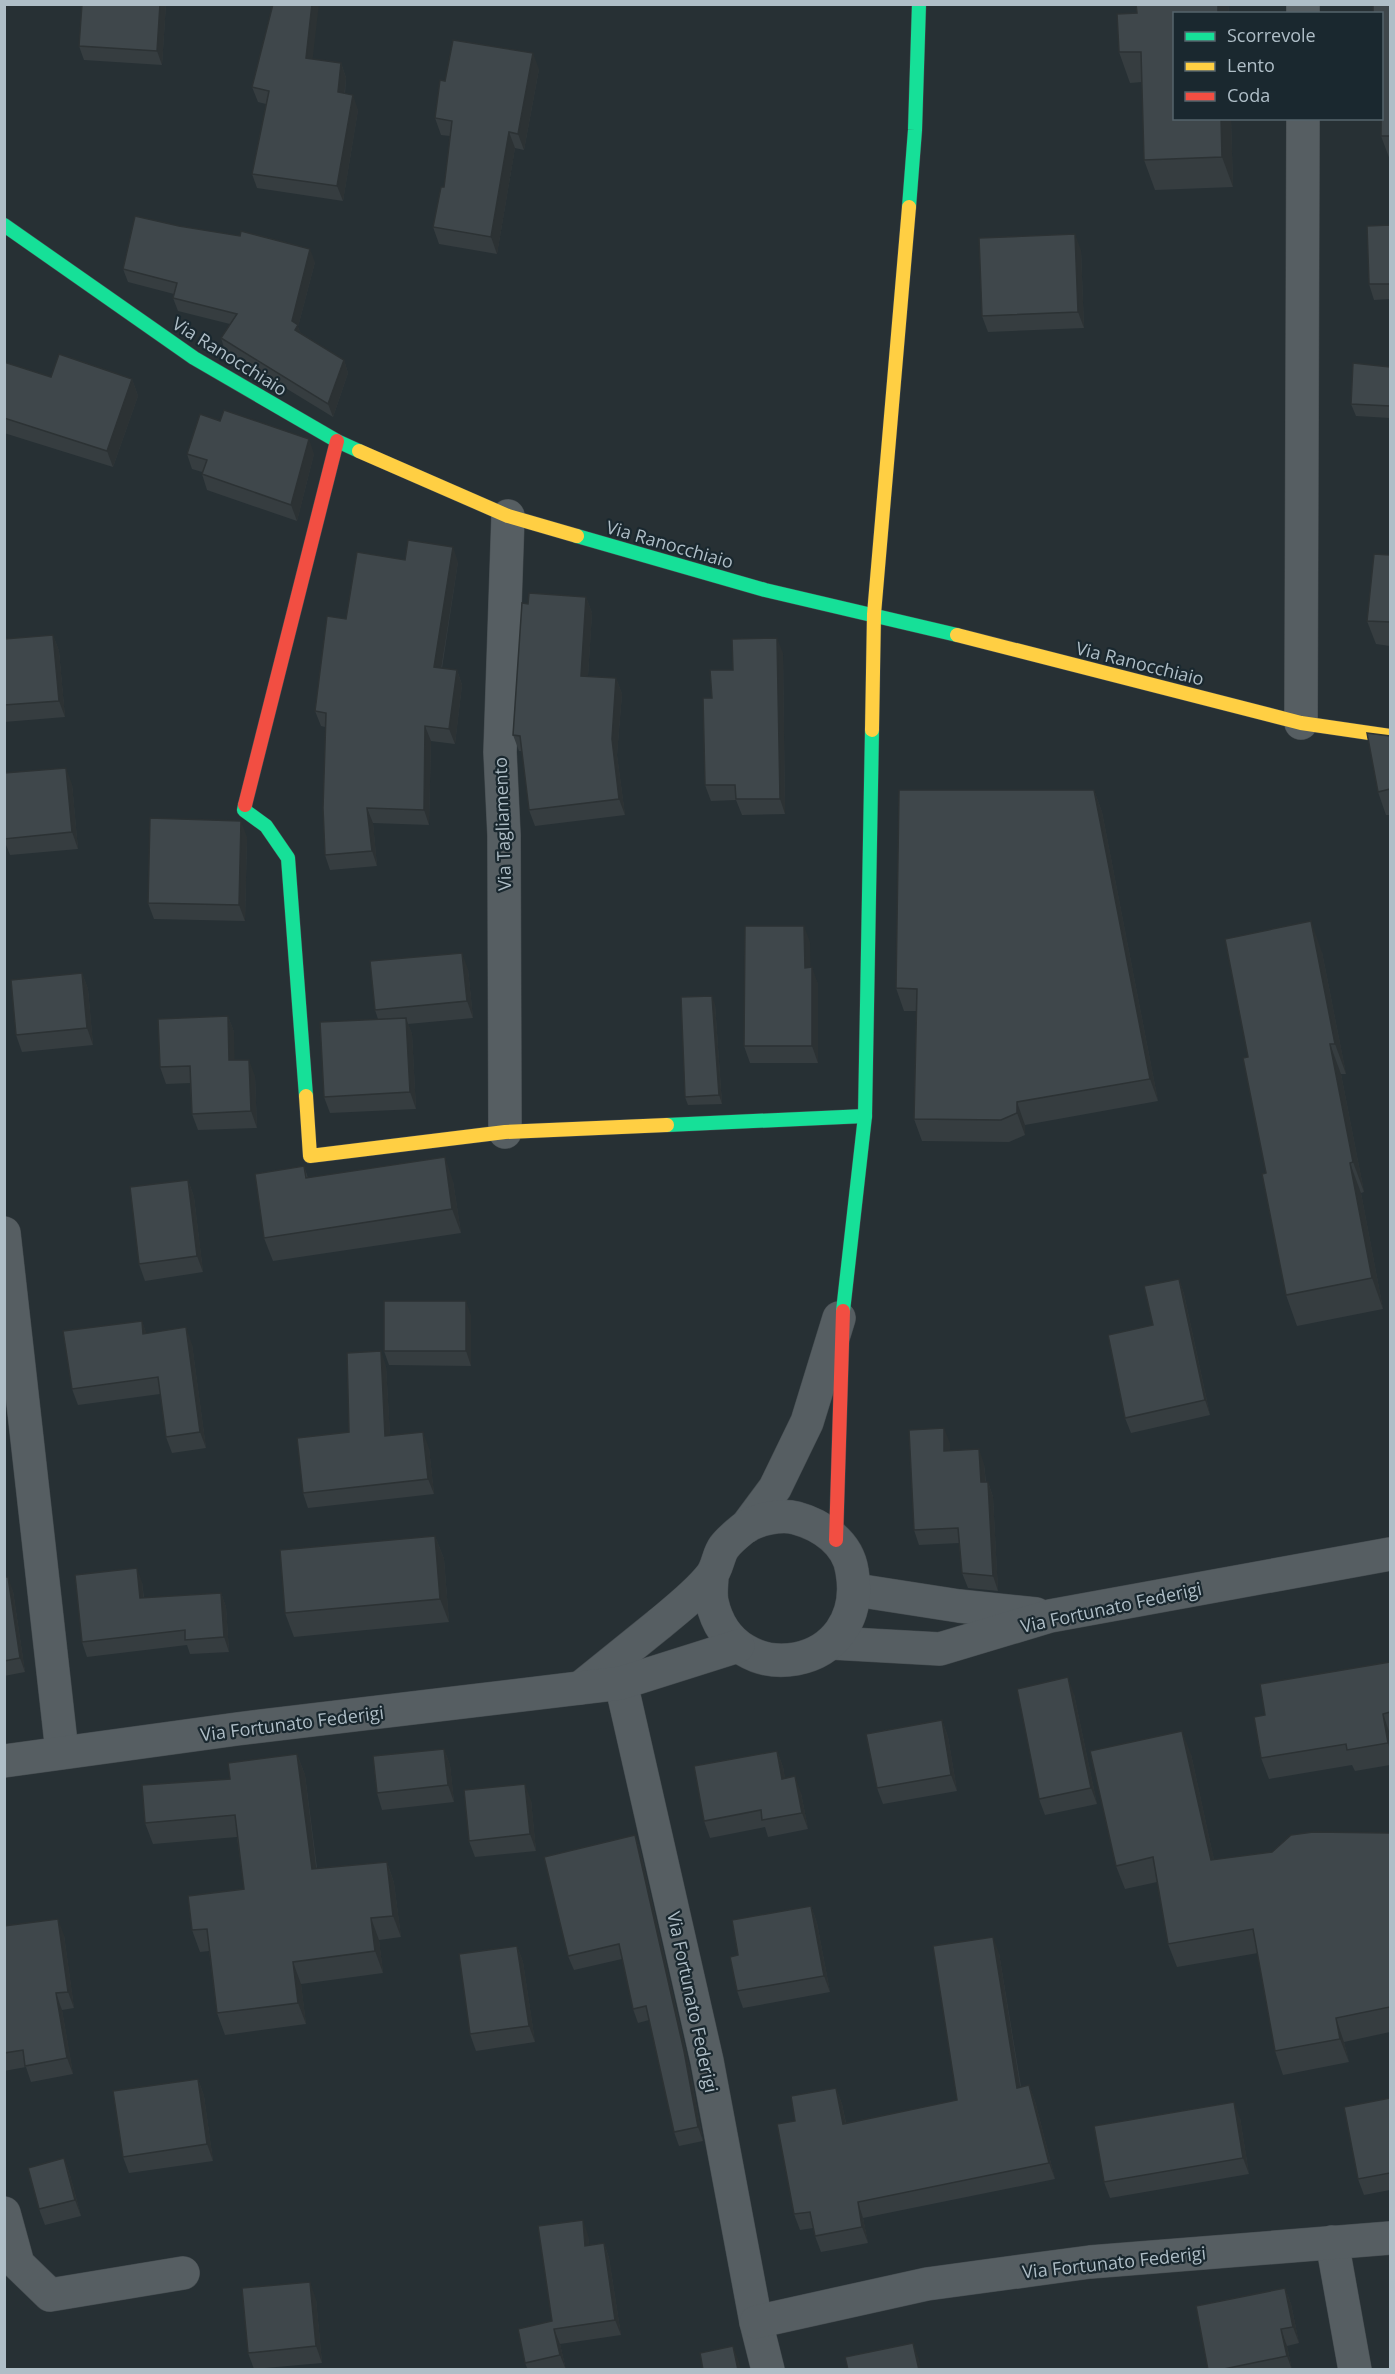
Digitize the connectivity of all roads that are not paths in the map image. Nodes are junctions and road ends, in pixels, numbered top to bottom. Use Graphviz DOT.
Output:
graph roads {
  1 [pos="919,4"];
  2 [pos="1303,120"];
  3 [pos="4,225"];
  4 [pos="337,441"];
  5 [pos="508,516"];
  6 [pos="874,614"];
  7 [pos="1301,723"];
  8 [pos="1390,736"];
  9 [pos="865,1116"];
  10 [pos="505,1132"];
  11 [pos="4,1233"];
  12 [pos="843,1305"];
  13 [pos="746,1527"];
  14 [pos="836,1540"];
  15 [pos="1390,1554"];
  16 [pos="712,1575"];
  17 [pos="856,1590"];
  18 [pos="1050,1616"];
  19 [pos="832,1643"];
  20 [pos="738,1646"];
  21 [pos="621,1683"];
  22 [pos="580,1688"];
  23 [pos="62,1752"];
  24 [pos="4,1761"];
  25 [pos="4,2213"];
  26 [pos="1390,2238"];
  27 [pos="1332,2242"];
  28 [pos="183,2273"];
  29 [pos="756,2322"];
  30 [pos="768,2370"];
  31 [pos="1355,2370"];
  1 -- 6 [label="street"];
  2 -- 7 [label="street"];
  3 -- 4 [label="street, Via Ranocchiaio"];
  4 -- 5 [label="street, Via Ranocchiaio"];
  4 -- 10 [label="street"];
  5 -- 6 [label="street, Via Ranocchiaio"];
  5 -- 10 [label="street, Via Tagliamento"];
  6 -- 7 [label="street, Via Ranocchiaio"];
  6 -- 9 [label="street"];
  7 -- 8 [label="street, Via Ranocchiaio"];
  9 -- 10 [label="street"];
  9 -- 12 [label="street"];
  11 -- 23 [label="street"];
  12 -- 13 [label="street"];
  12 -- 14 [label="street"];
  13 -- 14 [label="street"];
  13 -- 16 [label="street"];
  14 -- 17 [label="street"];
  15 -- 18 [label="street, Via Fortunato Federigi"];
  16 -- 20 [label="street"];
  16 -- 22 [label="street"];
  17 -- 18 [label="street"];
  17 -- 19 [label="street"];
  18 -- 19 [label="street, Via Fortunato Federigi"];
  19 -- 20 [label="street"];
  20 -- 21 [label="street, Via Fortunato Federigi"];
  21 -- 22 [label="street, Via Fortunato Federigi"];
  21 -- 29 [label="street, Via Fortunato Federigi"];
  22 -- 23 [label="street, Via Fortunato Federigi"];
  23 -- 24 [label="street, Via Fortunato Federigi"];
  25 -- 28 [label="street"];
  26 -- 27 [label="street, Via Fortunato Federigi"];
  27 -- 29 [label="street, Via Fortunato Federigi"];
  27 -- 31 [label="street"];
  29 -- 30 [label="street, Via Fortunato Federigi"];
}
